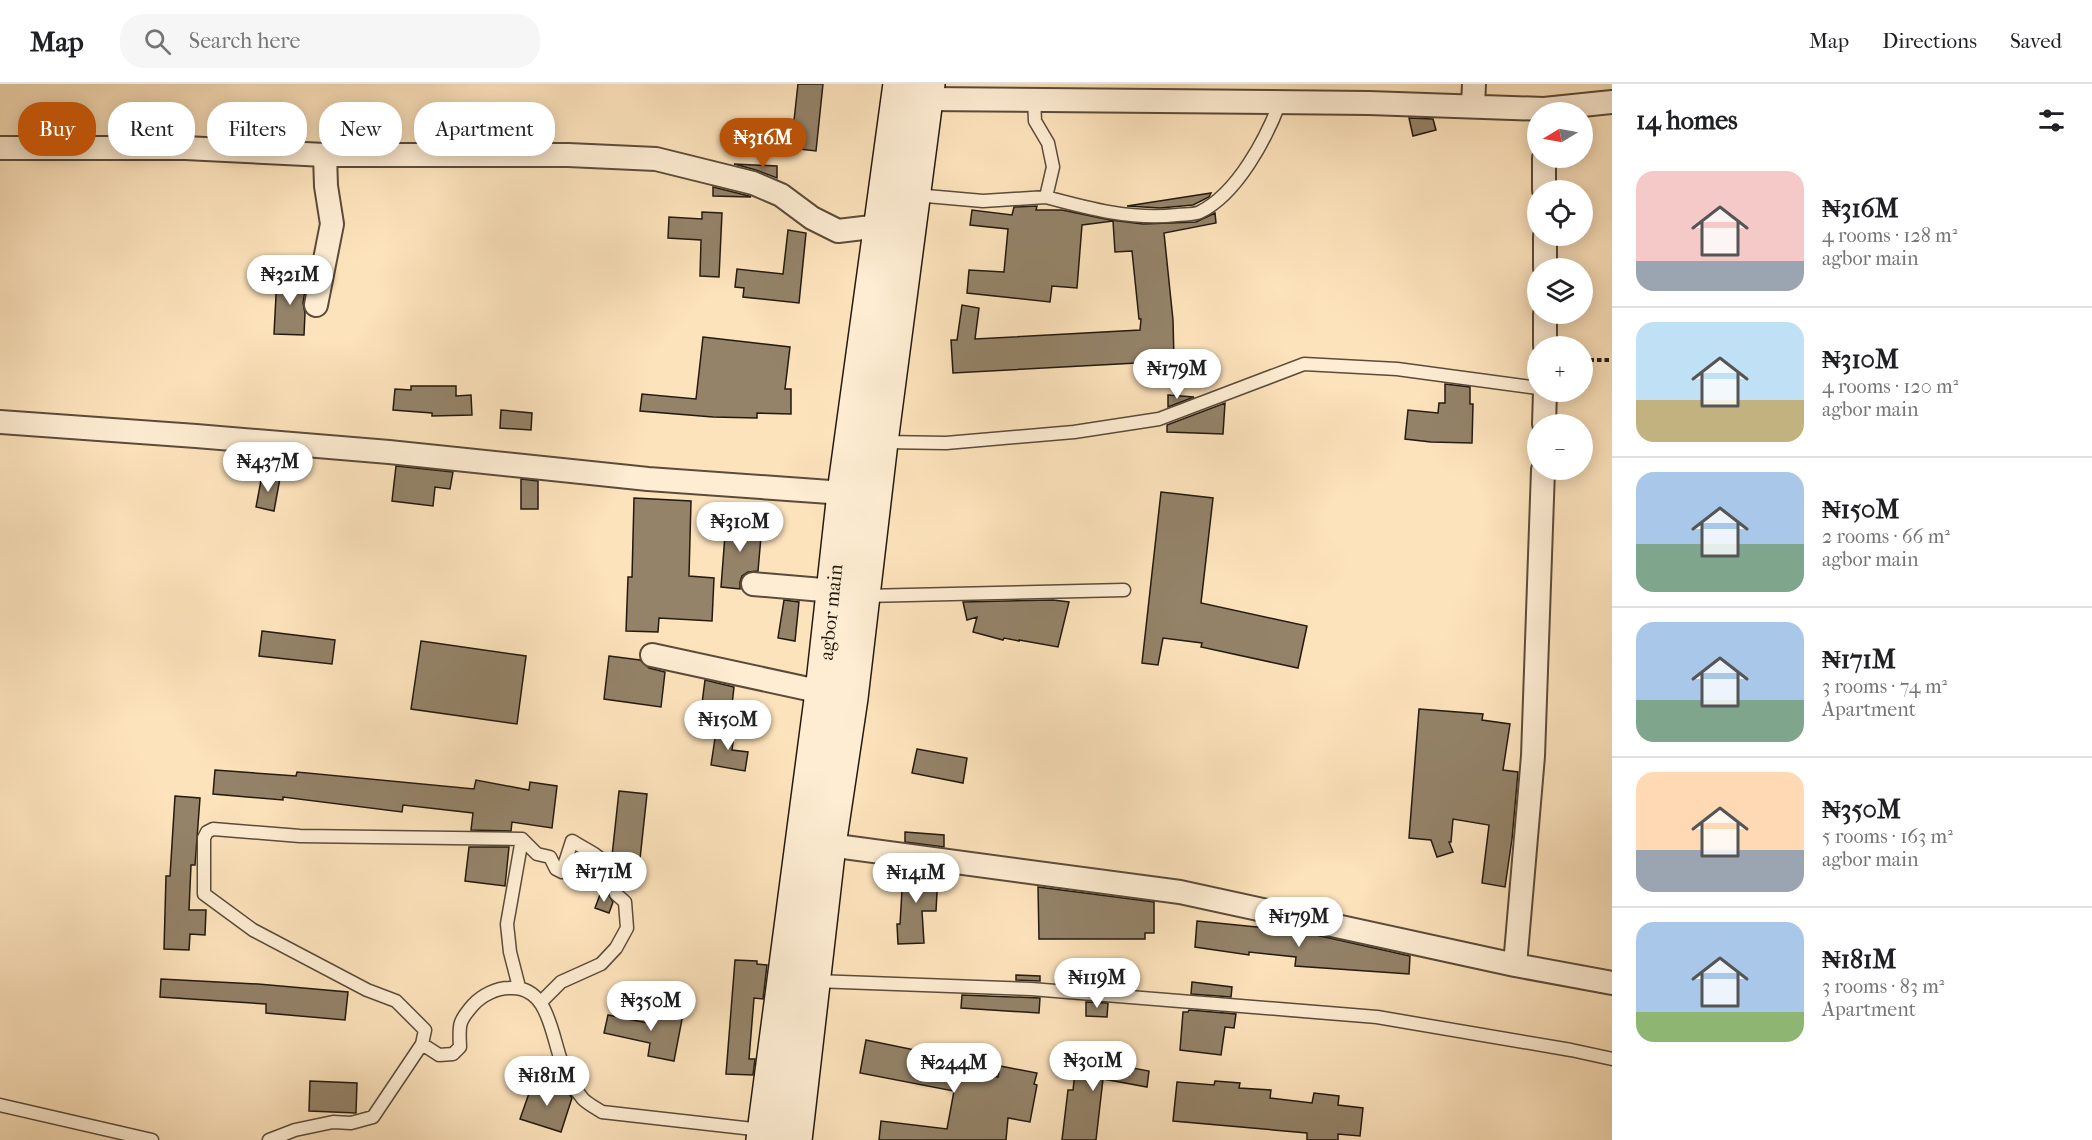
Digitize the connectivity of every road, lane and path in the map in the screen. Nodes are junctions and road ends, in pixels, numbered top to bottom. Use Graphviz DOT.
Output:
graph roads {
  1 [pos="918,89"];
  2 [pos="1474,95"];
  3 [pos="1034,100"];
  4 [pos="1280,102"];
  5 [pos="1612,102"];
  6 [pos="1593,105"];
  7 [pos="1527,107"];
  8 [pos="0,148"];
  9 [pos="319,156"];
  10 [pos="325,156"];
  11 [pos="402,156"];
  12 [pos="914,195"];
  13 [pos="1046,197"];
  14 [pos="880,226"];
  15 [pos="316,305"];
  16 [pos="1593,360"];
  17 [pos="1612,360"];
  18 [pos="1527,387"];
  19 [pos="0,422"];
  20 [pos="881,442"];
  21 [pos="1543,480"];
  22 [pos="844,493"];
  23 [pos="753,584"];
  24 [pos="1125,590"];
  25 [pos="848,594"];
  26 [pos="652,655"];
  27 [pos="837,695"];
  28 [pos="522,839"];
  29 [pos="830,845"];
  30 [pos="1515,965"];
  31 [pos="814,981"];
  32 [pos="1612,983"];
  33 [pos="519,987"];
  34 [pos="541,1002"];
  35 [pos="422,1044"];
  36 [pos="1612,1059"];
  37 [pos="0,1105"];
  38 [pos="775,1137"];
  39 [pos="152,1140"];
  40 [pos="269,1140"];
  1 -- 3 [label="street"];
  1 -- 12 [label="main road, agbor main"];
  1 -- 14 [label="main road, agbor main"];
  2 -- 4 [label="street"];
  2 -- 7 [label="street"];
  3 -- 4 [label="street"];
  3 -- 13 [label="lane"];
  4 -- 13 [label="lane"];
  5 -- 6 [label="street"];
  8 -- 9 [label="street"];
  10 -- 15 [label="street"];
  11 -- 14 [label="street"];
  12 -- 13 [label="lane"];
  12 -- 20 [label="main road, agbor main"];
  14 -- 22 [label="main road, agbor main"];
  16 -- 17 [label="path"];
  18 -- 20 [label="lane"];
  19 -- 22 [label="street"];
  20 -- 25 [label="main road, agbor main"];
  21 -- 30 [label="street"];
  22 -- 25 [label="main road, agbor main"];
  23 -- 25 [label="street"];
  24 -- 25 [label="lane"];
  25 -- 27 [label="main road, agbor main"];
  26 -- 27 [label="street"];
  27 -- 29 [label="main road, agbor main"];
  27 -- 38 [label="main road, agbor main"];
  28 -- 33 [label="lane"];
  28 -- 34 [label="lane"];
  28 -- 35 [label="lane"];
  29 -- 30 [label="street"];
  29 -- 31 [label="main road, agbor main"];
  30 -- 32 [label="street"];
  31 -- 36 [label="lane"];
  31 -- 38 [label="main road, agbor main"];
  33 -- 34 [label="lane"];
  33 -- 35 [label="lane"];
  34 -- 38 [label="lane"];
  35 -- 40 [label="lane"];
  37 -- 39 [label="lane"];
}
